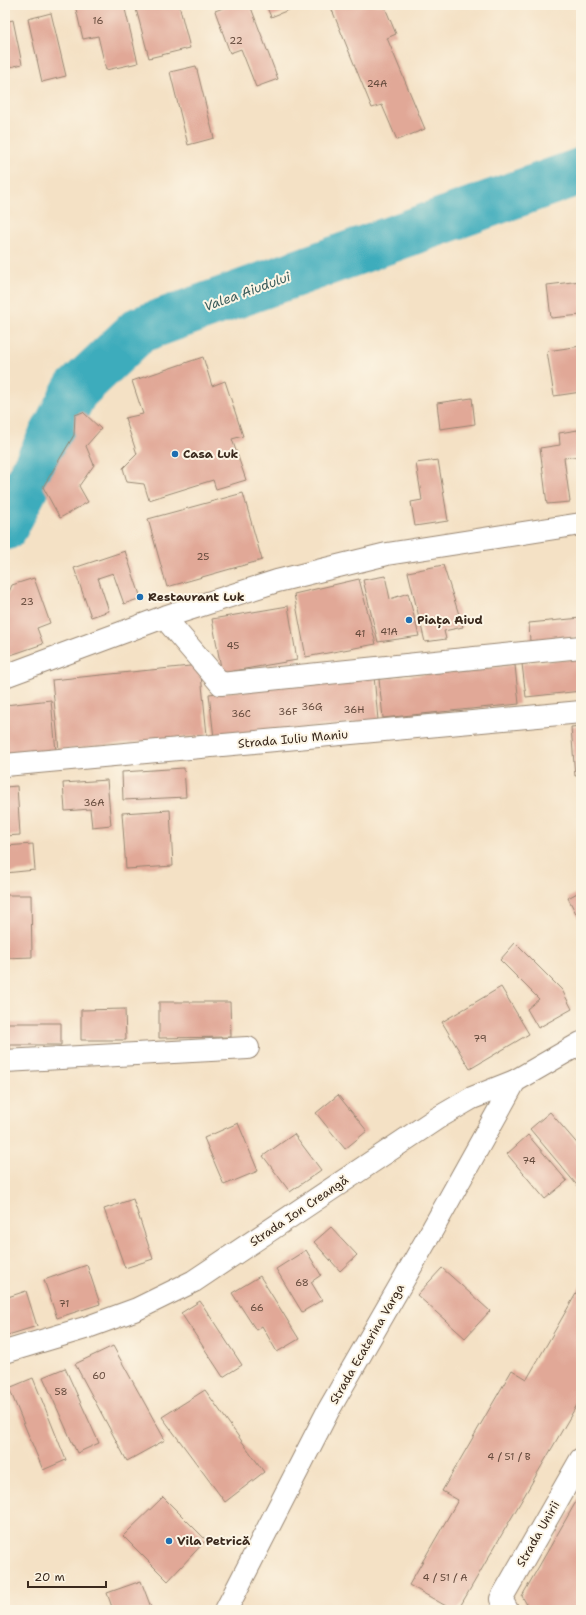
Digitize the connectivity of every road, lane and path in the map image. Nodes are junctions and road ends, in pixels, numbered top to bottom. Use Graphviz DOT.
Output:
graph roads {
  1 [pos="581,524"];
  2 [pos="164,617"];
  3 [pos="581,647"];
  4 [pos="5,676"];
  5 [pos="581,712"];
  6 [pos="5,765"];
  7 [pos="581,1043"];
  8 [pos="248,1048"];
  9 [pos="5,1061"];
  10 [pos="515,1081"];
  11 [pos="5,1352"];
  12 [pos="581,1459"];
  13 [pos="226,1610"];
  14 [pos="507,1610"];
  1 -- 2 [label="street"];
  2 -- 3 [label="street"];
  2 -- 4 [label="street"];
  5 -- 6 [label="street, Strada Iuliu Maniu"];
  7 -- 10 [label="street, Strada Ion Creangă"];
  8 -- 9 [label="street"];
  10 -- 11 [label="street, Strada Ion Creangă"];
  10 -- 13 [label="street, Strada Ecaterina Varga"];
  12 -- 14 [label="street, Strada Unirii"];
}
